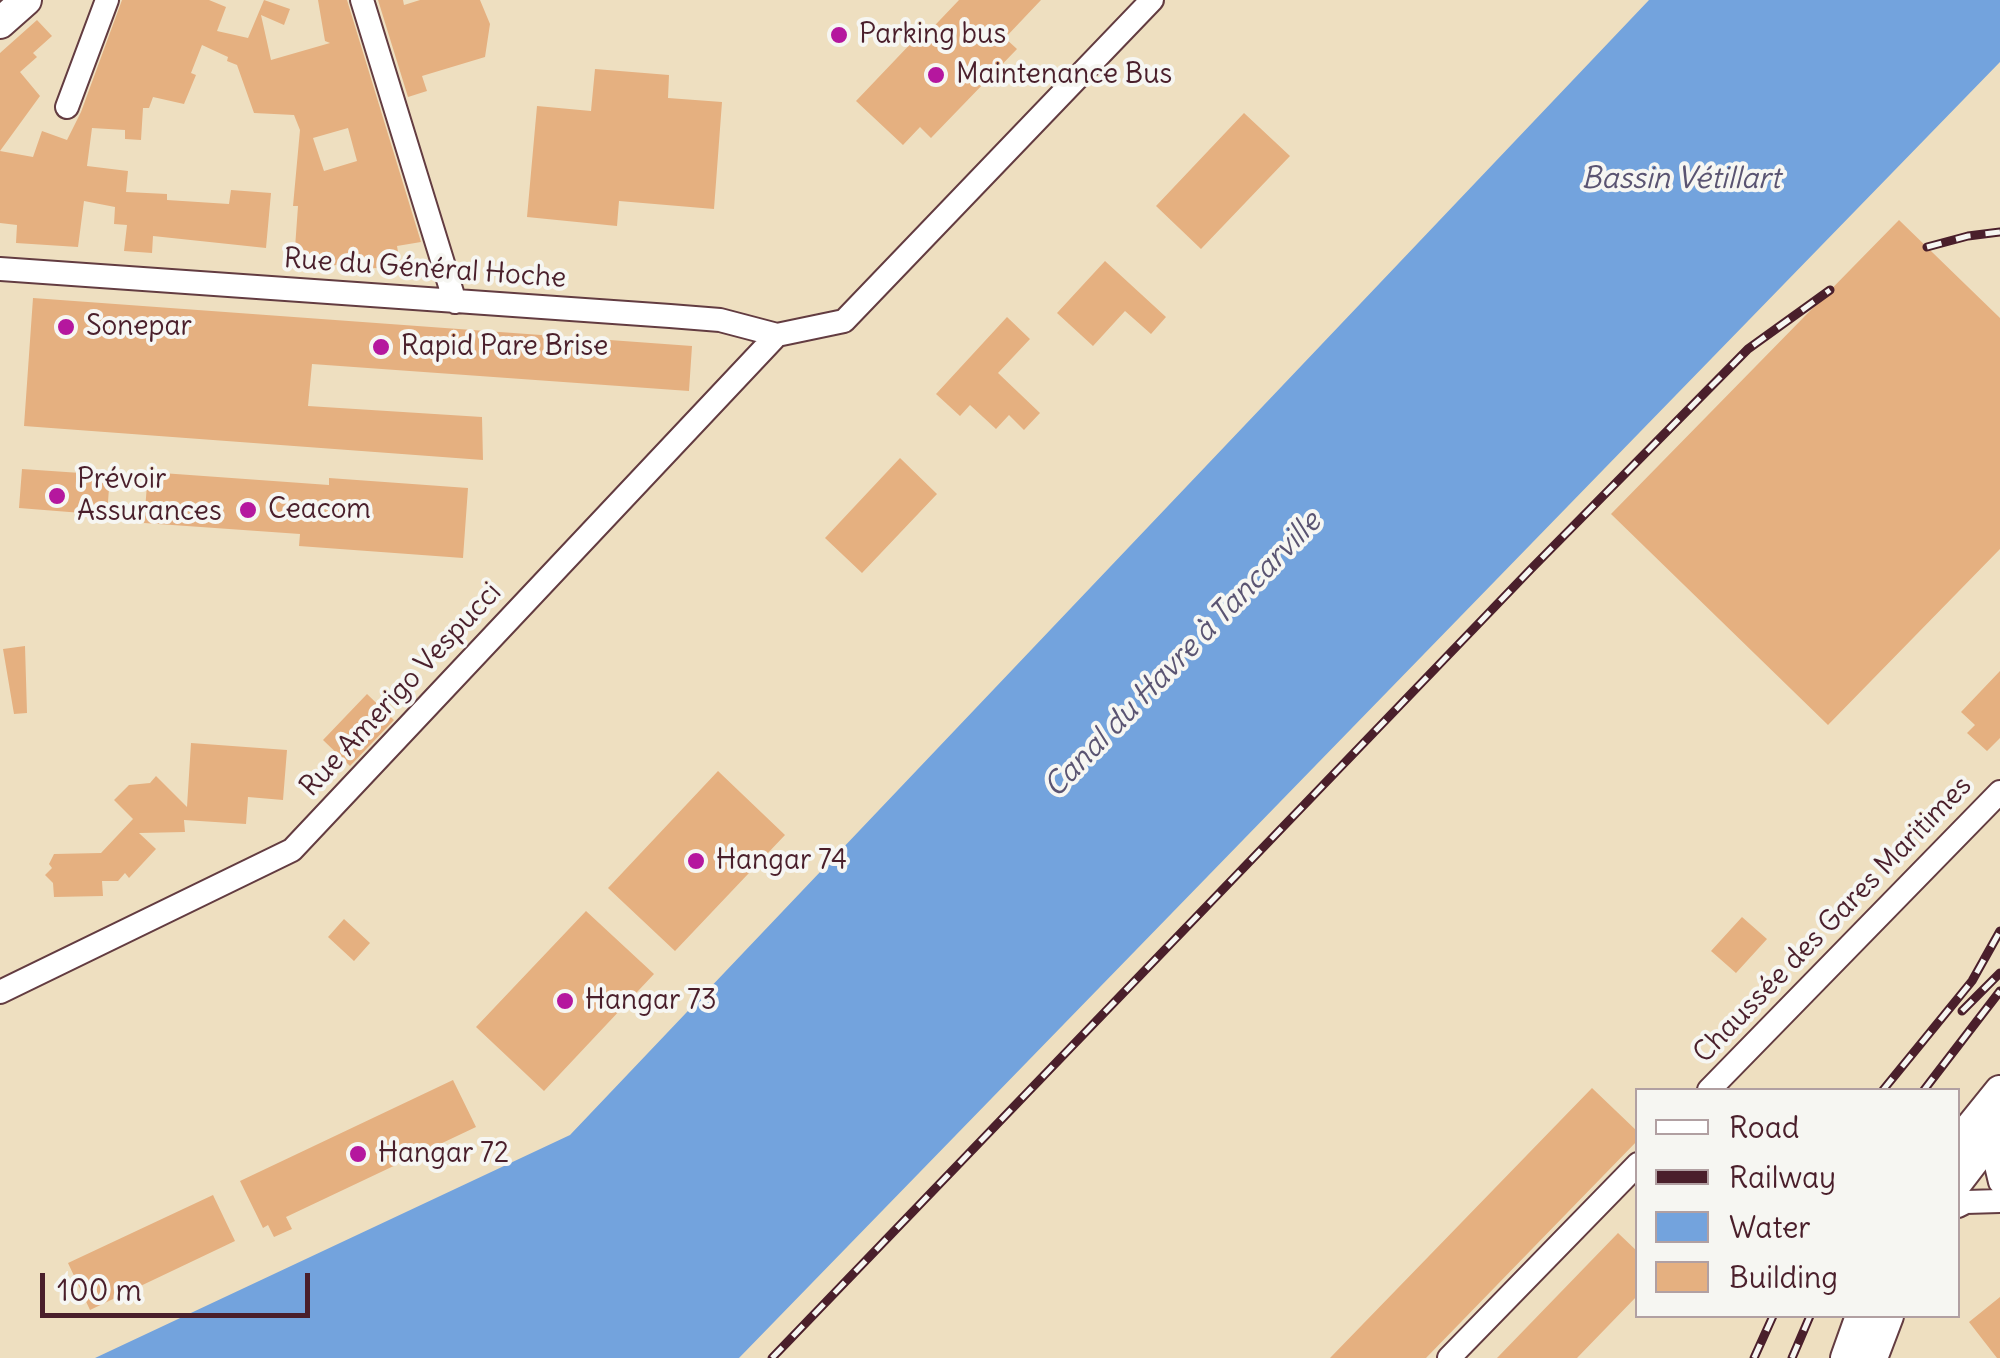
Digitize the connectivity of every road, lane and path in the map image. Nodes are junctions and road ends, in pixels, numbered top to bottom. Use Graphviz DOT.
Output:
graph roads {
  1 [pos="26,0"];
  2 [pos="107,0"];
  3 [pos="362,0"];
  4 [pos="1152,0"];
  5 [pos="0,23"];
  6 [pos="67,107"];
  7 [pos="0,269"];
  8 [pos="455,302"];
  9 [pos="777,335"];
  10 [pos="2000,792"];
  11 [pos="0,992"];
  12 [pos="1711,1088"];
  13 [pos="2000,1091"];
  14 [pos="1998,1128"];
  15 [pos="1960,1141"];
  16 [pos="1635,1167"];
  17 [pos="1960,1178"];
  18 [pos="2000,1182"];
  19 [pos="2000,1201"];
  20 [pos="1960,1205"];
  21 [pos="1860,1318"];
  22 [pos="1887,1318"];
  23 [pos="1449,1358"];
  24 [pos="1846,1358"];
  25 [pos="1872,1358"];
  1 -- 5 [label="main road"];
  2 -- 6 [label="street"];
  3 -- 8 [label="street"];
  4 -- 9 [label="street, Rue du Général Hoche"];
  7 -- 8 [label="street, Rue du Général Hoche"];
  8 -- 9 [label="street, Rue du Général Hoche"];
  9 -- 11 [label="street, Rue Amerigo Vespucci"];
  10 -- 12 [label="street, Chaussée des Gares Maritimes"];
  13 -- 15 [label="main road"];
  14 -- 17 [label="main road"];
  14 -- 18 [label="street"];
  16 -- 23 [label="street"];
  19 -- 20 [label="street"];
  21 -- 24 [label="main road"];
  22 -- 25 [label="main road"];
}
